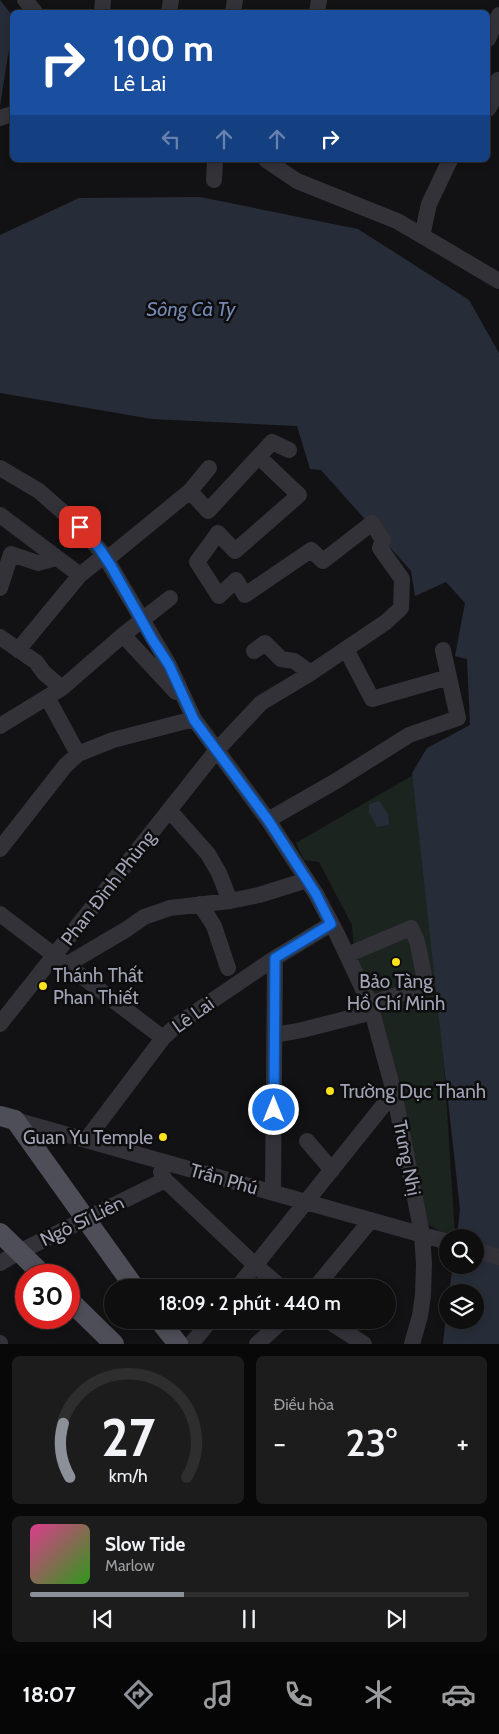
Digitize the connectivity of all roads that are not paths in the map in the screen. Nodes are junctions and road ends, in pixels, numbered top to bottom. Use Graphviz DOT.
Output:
graph roads {
  1 [pos="25,0"];
  2 [pos="33,10"];
  3 [pos="499,15"];
  4 [pos="490,35"];
  5 [pos="495,80"];
  6 [pos="490,106"];
  7 [pos="215,162"];
  8 [pos="269,162"];
  9 [pos="449,162"];
  10 [pos="214,180"];
  11 [pos="422,236"];
  12 [pos="499,280"];
  13 [pos="289,450"];
  14 [pos="259,457"];
  15 [pos="209,468"];
  16 [pos="2,472"];
  17 [pos="190,491"];
  18 [pos="0,515"];
  19 [pos="5,551"];
  20 [pos="106,557"];
  21 [pos="56,558"];
  22 [pos="80,576"];
  23 [pos="0,586"];
  24 [pos="170,598"];
  25 [pos="142,620"];
  26 [pos="123,635"];
  27 [pos="0,638"];
  28 [pos="18,650"];
  29 [pos="346,650"];
  30 [pos="443,650"];
  31 [pos="254,651"];
  32 [pos="311,673"];
  33 [pos="449,677"];
  34 [pos="62,688"];
  35 [pos="47,696"];
  36 [pos="185,701"];
  37 [pos="194,720"];
  38 [pos="0,726"];
  39 [pos="216,751"];
  40 [pos="78,754"];
  41 [pos="169,810"];
  42 [pos="268,820"];
  43 [pos="0,849"];
  44 [pos="306,880"];
  45 [pos="230,901"];
  46 [pos="200,904"];
  47 [pos="0,914"];
  48 [pos="331,924"];
  49 [pos="347,955"];
  50 [pos="275,958"];
  51 [pos="61,960"];
  52 [pos="228,968"];
  53 [pos="371,1008"];
  54 [pos="0,1024"];
  55 [pos="275,1035"];
  56 [pos="163,1038"];
  57 [pos="394,1092"];
  58 [pos="8,1118"];
  59 [pos="86,1140"];
  60 [pos="307,1141"];
  61 [pos="154,1159"];
  62 [pos="332,1170"];
  63 [pos="165,1180"];
  64 [pos="273,1192"];
  65 [pos="305,1202"];
  66 [pos="85,1219"];
  67 [pos="371,1220"];
  68 [pos="0,1232"];
  69 [pos="422,1234"];
  70 [pos="439,1239"];
  71 [pos="19,1252"];
  72 [pos="484,1253"];
  73 [pos="499,1257"];
  74 [pos="0,1263"];
  75 [pos="32,1264"];
  76 [pos="255,1265"];
  77 [pos="128,1279"];
  78 [pos="244,1279"];
  79 [pos="271,1279"];
  80 [pos="322,1279"];
  81 [pos="80,1311"];
  82 [pos="166,1329"];
  83 [pos="204,1329"];
  84 [pos="273,1329"];
  85 [pos="341,1329"];
  86 [pos="114,1344"];
  87 [pos="178,1344"];
  88 [pos="191,1344"];
  89 [pos="257,1344"];
  90 [pos="364,1344"];
  91 [pos="412,1344"];
  1 -- 2 [label="street"];
  3 -- 4 [label="street"];
  5 -- 6 [label="street"];
  7 -- 10 [label="street"];
  8 -- 11 [label="street"];
  9 -- 11 [label="street"];
  11 -- 12 [label="street"];
  13 -- 14 [label="street"];
  14 -- 17 [label="street"];
  14 -- 29 [label="street, Phan Đình Phùng"];
  15 -- 17 [label="street"];
  16 -- 20 [label="street, Trưng Nhị"];
  17 -- 20 [label="street"];
  18 -- 21 [label="street"];
  19 -- 21 [label="street"];
  19 -- 23 [label="street"];
  20 -- 22 [label="street"];
  20 -- 25 [label="street, Trưng Nhị"];
  21 -- 22 [label="street"];
  22 -- 28 [label="street"];
  24 -- 25 [label="street"];
  25 -- 26 [label="street"];
  25 -- 36 [label="street, Trưng Nhị"];
  26 -- 34 [label="street"];
  26 -- 36 [label="street"];
  27 -- 28 [label="street"];
  28 -- 34 [label="street"];
  29 -- 32 [label="street, Phan Đình Phùng"];
  29 -- 33 [label="street"];
  30 -- 33 [label="street"];
  31 -- 32 [label="street"];
  32 -- 39 [label="street, Phan Đình Phùng"];
  33 -- 42 [label="street"];
  34 -- 35 [label="street"];
  35 -- 38 [label="street"];
  35 -- 40 [label="street"];
  36 -- 37 [label="street, Trưng Nhị"];
  37 -- 39 [label="street, Trưng Nhị"];
  37 -- 40 [label="street"];
  39 -- 41 [label="street, Phan Đình Phùng"];
  39 -- 42 [label="street, Trưng Nhị"];
  40 -- 43 [label="street"];
  41 -- 45 [label="street"];
  41 -- 51 [label="street, Phan Đình Phùng"];
  42 -- 44 [label="street, Trưng Nhị"];
  44 -- 45 [label="street"];
  44 -- 48 [label="street, Trưng Nhị"];
  45 -- 46 [label="street"];
  46 -- 51 [label="street"];
  46 -- 52 [label="street"];
  47 -- 51 [label="street"];
  48 -- 49 [label="street, Trưng Nhị"];
  48 -- 50 [label="street, Lê Lai"];
  49 -- 53 [label="street, Trưng Nhị"];
  49 -- 53 [label="street"];
  50 -- 55 [label="street"];
  50 -- 56 [label="street, Lê Lai"];
  51 -- 54 [label="street, Phan Đình Phùng"];
  51 -- 56 [label="street"];
  53 -- 55 [label="street"];
  53 -- 57 [label="street, Trưng Nhị"];
  55 -- 64 [label="street"];
  56 -- 59 [label="street, Lê Lai"];
  57 -- 62 [label="street"];
  57 -- 69 [label="street, Trưng Nhị"];
  58 -- 59 [label="street, Trần Phú"];
  58 -- 66 [label="main road"];
  59 -- 61 [label="street, Trần Phú"];
  60 -- 62 [label="street"];
  61 -- 63 [label="street"];
  61 -- 64 [label="street, Trần Phú"];
  62 -- 65 [label="street"];
  63 -- 66 [label="street, Ngô Sĩ Liên"];
  63 -- 76 [label="street"];
  64 -- 65 [label="street, Trần Phú"];
  65 -- 67 [label="street, Trần Phú"];
  65 -- 76 [label="street"];
  66 -- 71 [label="street, Ngô Sĩ Liên"];
  66 -- 77 [label="main road"];
  67 -- 69 [label="street, Trần Phú"];
  67 -- 80 [label="street"];
  68 -- 71 [label="main road"];
  69 -- 70 [label="street, Trần Phú"];
  69 -- 91 [label="street, Trưng Nhị"];
  71 -- 74 [label="street, Ngô Sĩ Liên"];
  71 -- 75 [label="main road"];
  72 -- 73 [label="street"];
  76 -- 78 [label="street"];
  76 -- 79 [label="street"];
  81 -- 86 [label="main road"];
  82 -- 87 [label="main road"];
  83 -- 88 [label="street"];
  84 -- 89 [label="street"];
  85 -- 90 [label="street"];
}
